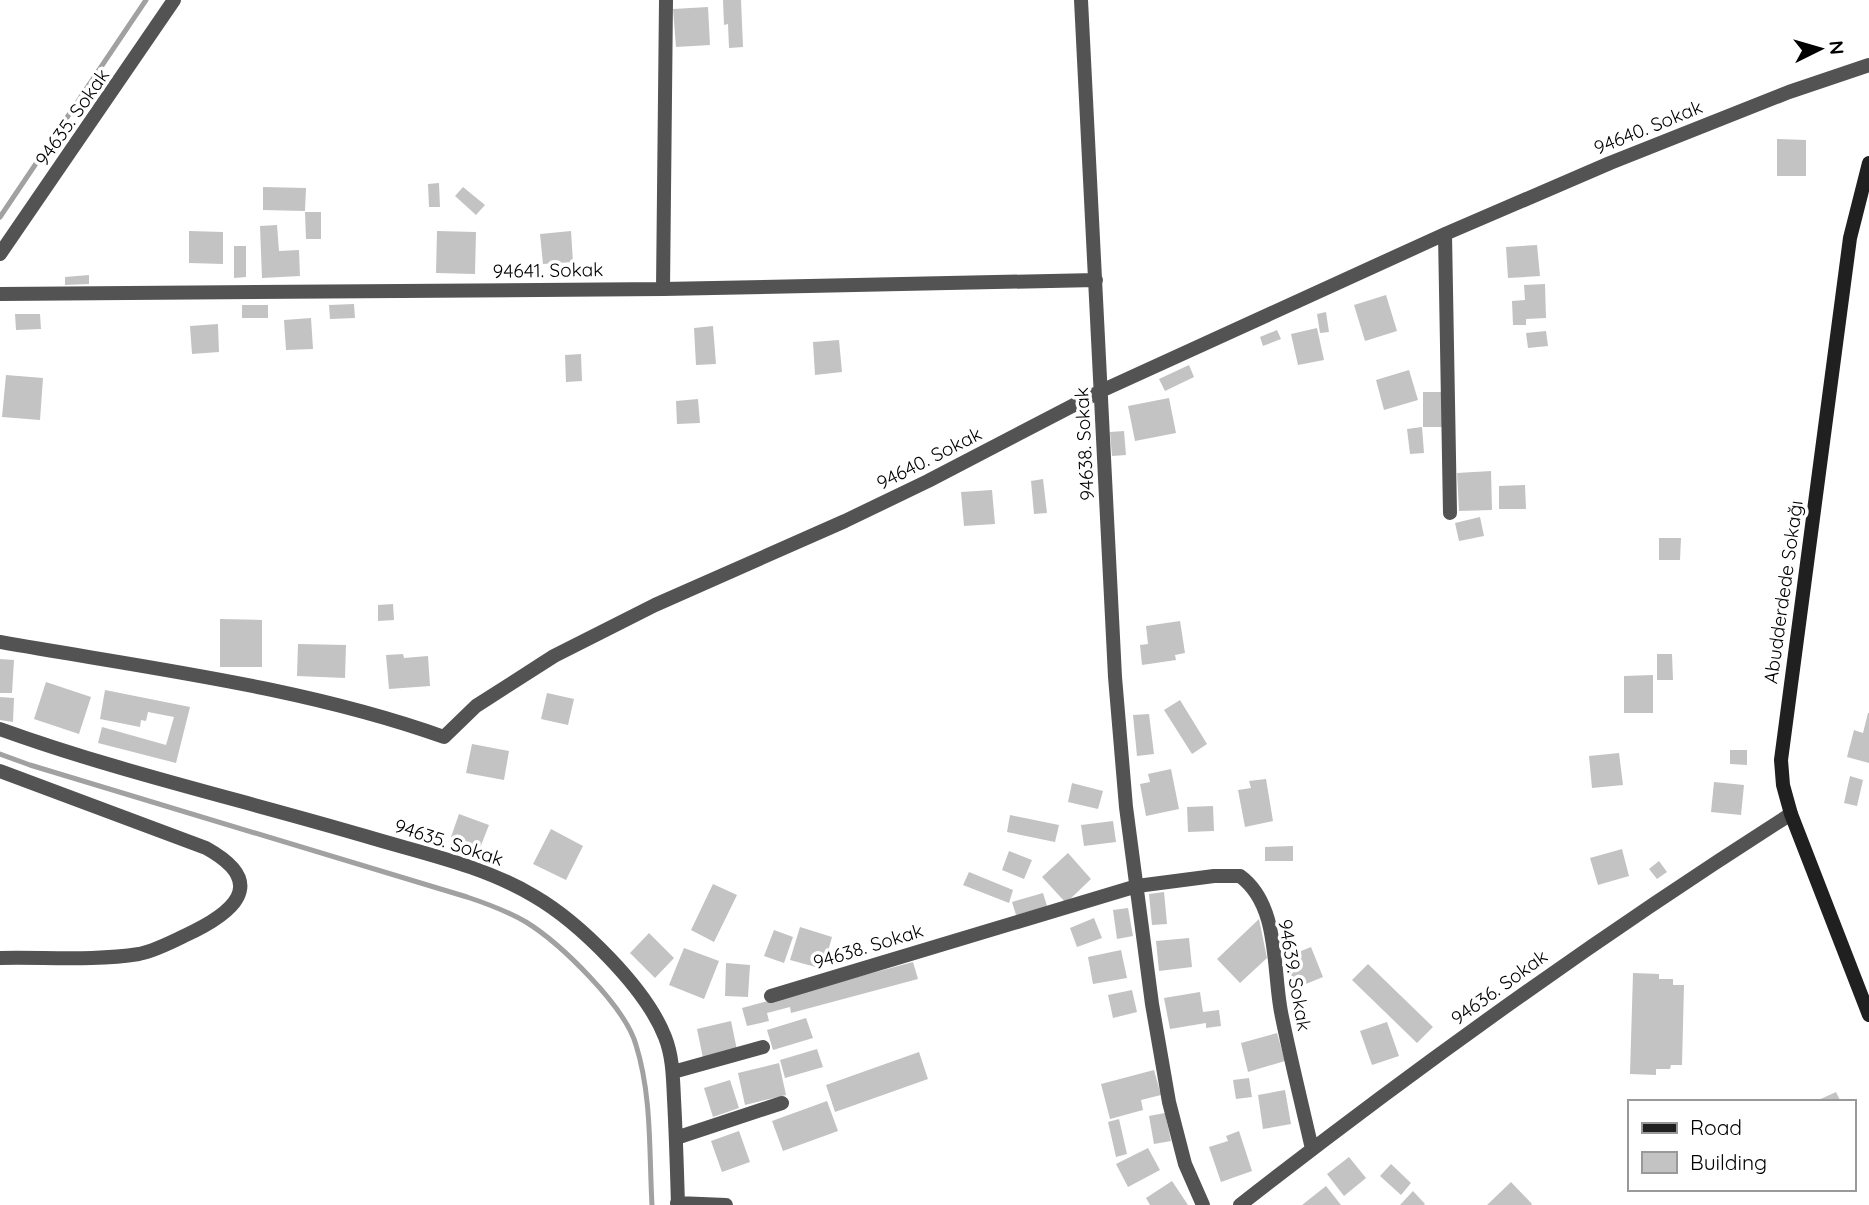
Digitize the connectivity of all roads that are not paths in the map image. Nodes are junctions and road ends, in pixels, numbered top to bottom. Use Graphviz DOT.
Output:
graph roads {
  1 [pos="174,0"];
  2 [pos="666,0"];
  3 [pos="1080,0"];
  4 [pos="1869,65"];
  5 [pos="1869,163"];
  6 [pos="1445,234"];
  7 [pos="0,254"];
  8 [pos="1096,281"];
  9 [pos="663,289"];
  10 [pos="0,294"];
  11 [pos="1101,391"];
  12 [pos="1450,513"];
  13 [pos="0,642"];
  14 [pos="0,729"];
  15 [pos="0,771"];
  16 [pos="1791,814"];
  17 [pos="1137,886"];
  18 [pos="0,957"];
  19 [pos="771,996"];
  20 [pos="1869,1015"];
  21 [pos="763,1047"];
  22 [pos="673,1072"];
  23 [pos="782,1103"];
  24 [pos="676,1139"];
  25 [pos="1312,1149"];
  26 [pos="678,1204"];
  27 [pos="726,1205"];
  28 [pos="1203,1205"];
  29 [pos="1240,1205"];
  1 -- 7 [label="street, 94635. Sokak"];
  2 -- 9 [label="street"];
  3 -- 8 [label="street, 94638. Sokak"];
  4 -- 6 [label="street, 94640. Sokak"];
  5 -- 16 [label="street, Abudderdede Sokağı"];
  6 -- 11 [label="street, 94640. Sokak"];
  6 -- 12 [label="street"];
  8 -- 9 [label="street, 94641. Sokak"];
  8 -- 11 [label="street, 94638. Sokak"];
  9 -- 10 [label="street, 94641. Sokak"];
  11 -- 13 [label="street, 94640. Sokak"];
  11 -- 17 [label="street, 94638. Sokak"];
  14 -- 22 [label="street, 94635. Sokak"];
  15 -- 18 [label="street"];
  16 -- 20 [label="street, Abudderdede Sokağı"];
  16 -- 25 [label="street, 94636. Sokak"];
  17 -- 19 [label="street, 94638. Sokak"];
  17 -- 25 [label="street, 94639. Sokak"];
  17 -- 28 [label="street, 94638. Sokak"];
  21 -- 22 [label="street"];
  22 -- 24 [label="street, 94635. Sokak"];
  23 -- 24 [label="street"];
  24 -- 26 [label="street, 94635. Sokak"];
  25 -- 29 [label="street, 94636. Sokak"];
  26 -- 27 [label="street"];
}
